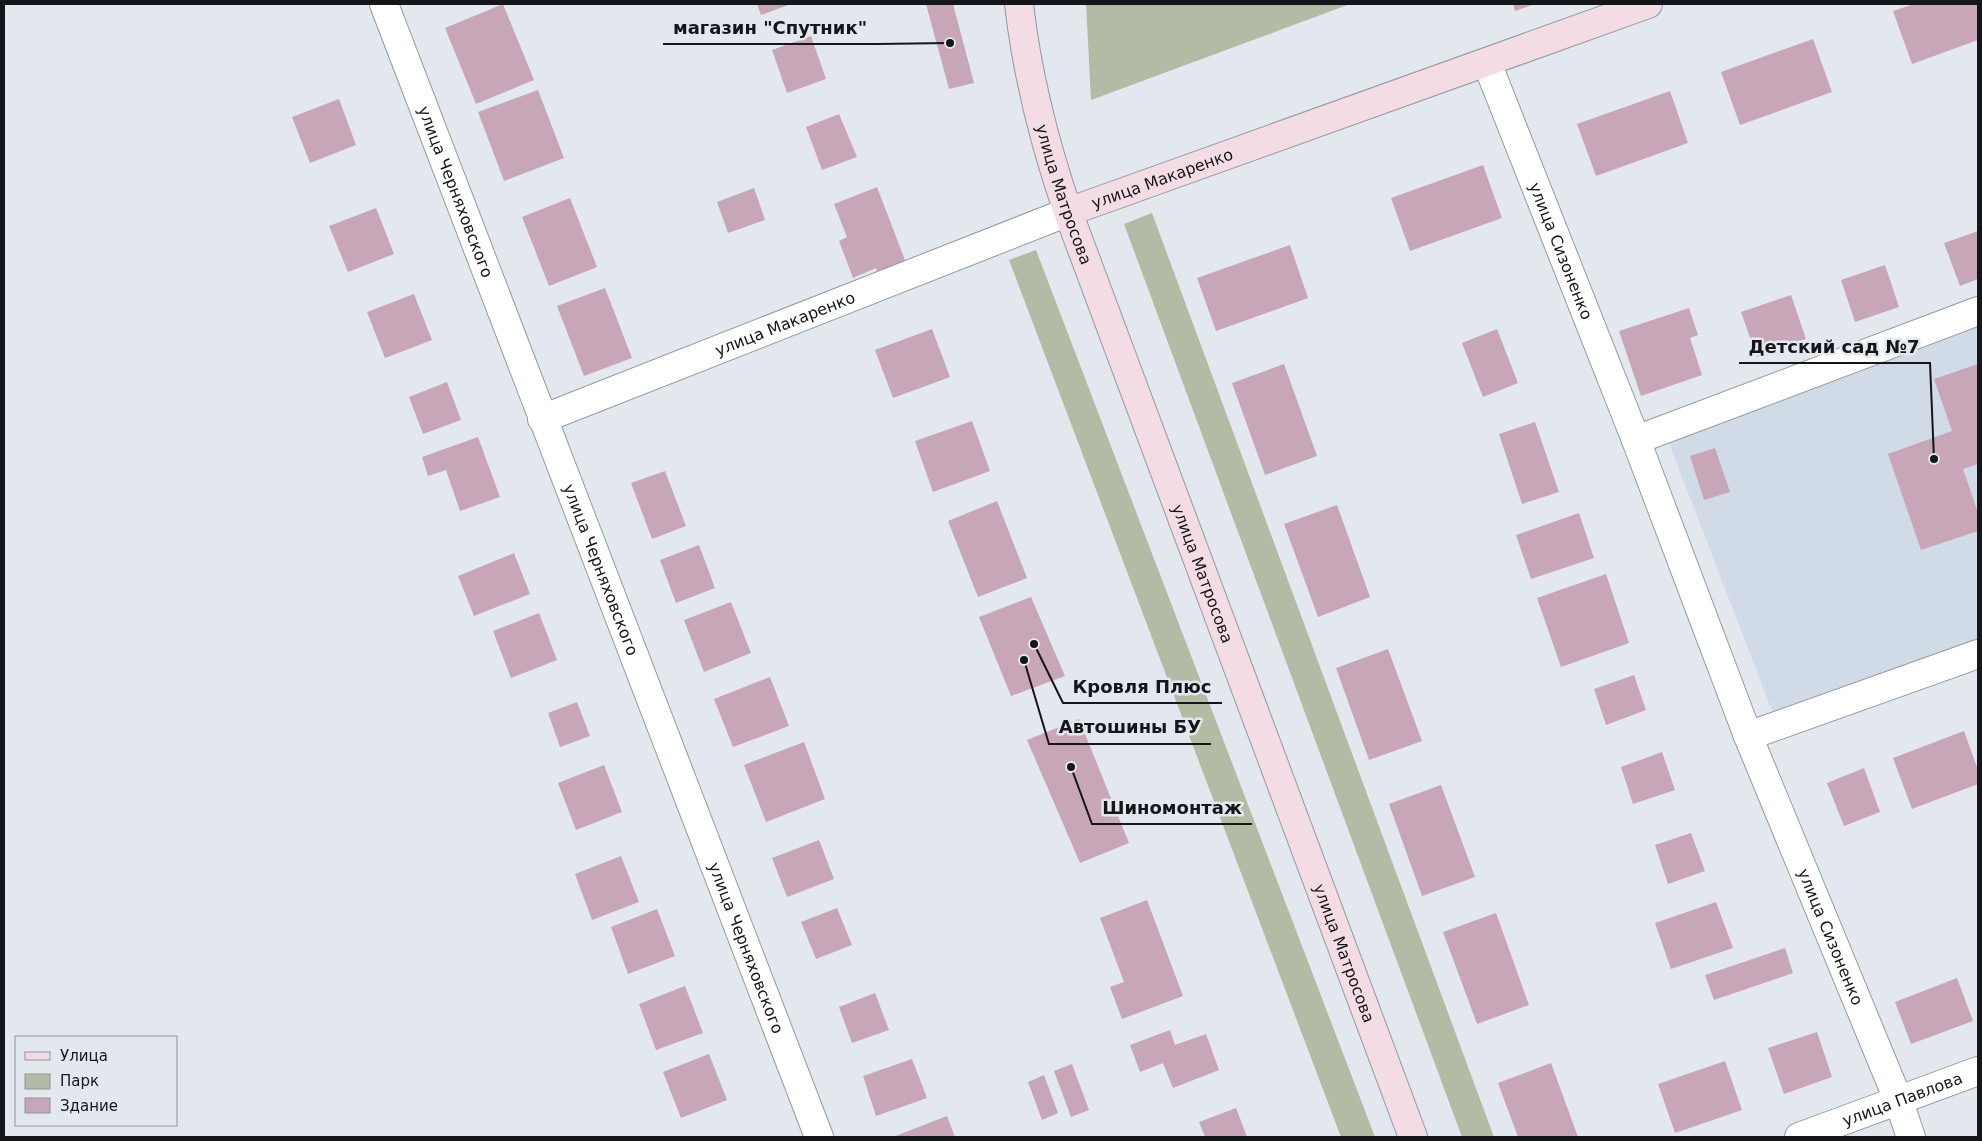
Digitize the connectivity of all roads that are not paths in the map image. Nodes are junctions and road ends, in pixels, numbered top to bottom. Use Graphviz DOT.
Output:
graph roads {
  1 [pos="384,4"];
  2 [pos="1019,4"];
  3 [pos="1648,4"];
  4 [pos="1486,63"];
  5 [pos="1068,212"];
  6 [pos="1978,311"];
  7 [pos="542,419"];
  8 [pos="1636,440"];
  9 [pos="1978,654"];
  10 [pos="1748,736"];
  11 [pos="1978,1071"];
  12 [pos="1898,1102"];
  13 [pos="820,1137"];
  14 [pos="1413,1137"];
  15 [pos="1799,1137"];
  16 [pos="1911,1137"];
  1 -- 7 [label="street, улица Черняховского"];
  2 -- 5 [label="main road, улица Матросова"];
  3 -- 4 [label="main road, улица Макаренко"];
  4 -- 5 [label="main road, улица Макаренко"];
  4 -- 8 [label="street, улица Сизоненко"];
  5 -- 7 [label="street, улица Макаренко"];
  5 -- 14 [label="main road, улица Матросова"];
  6 -- 8 [label="street"];
  7 -- 13 [label="street, улица Черняховского"];
  8 -- 10 [label="street, улица Сизоненко"];
  9 -- 10 [label="street"];
  10 -- 12 [label="street, улица Сизоненко"];
  11 -- 12 [label="street, улица Павлова"];
  12 -- 15 [label="street, улица Павлова"];
  12 -- 16 [label="street, улица Сизоненко"];
}
